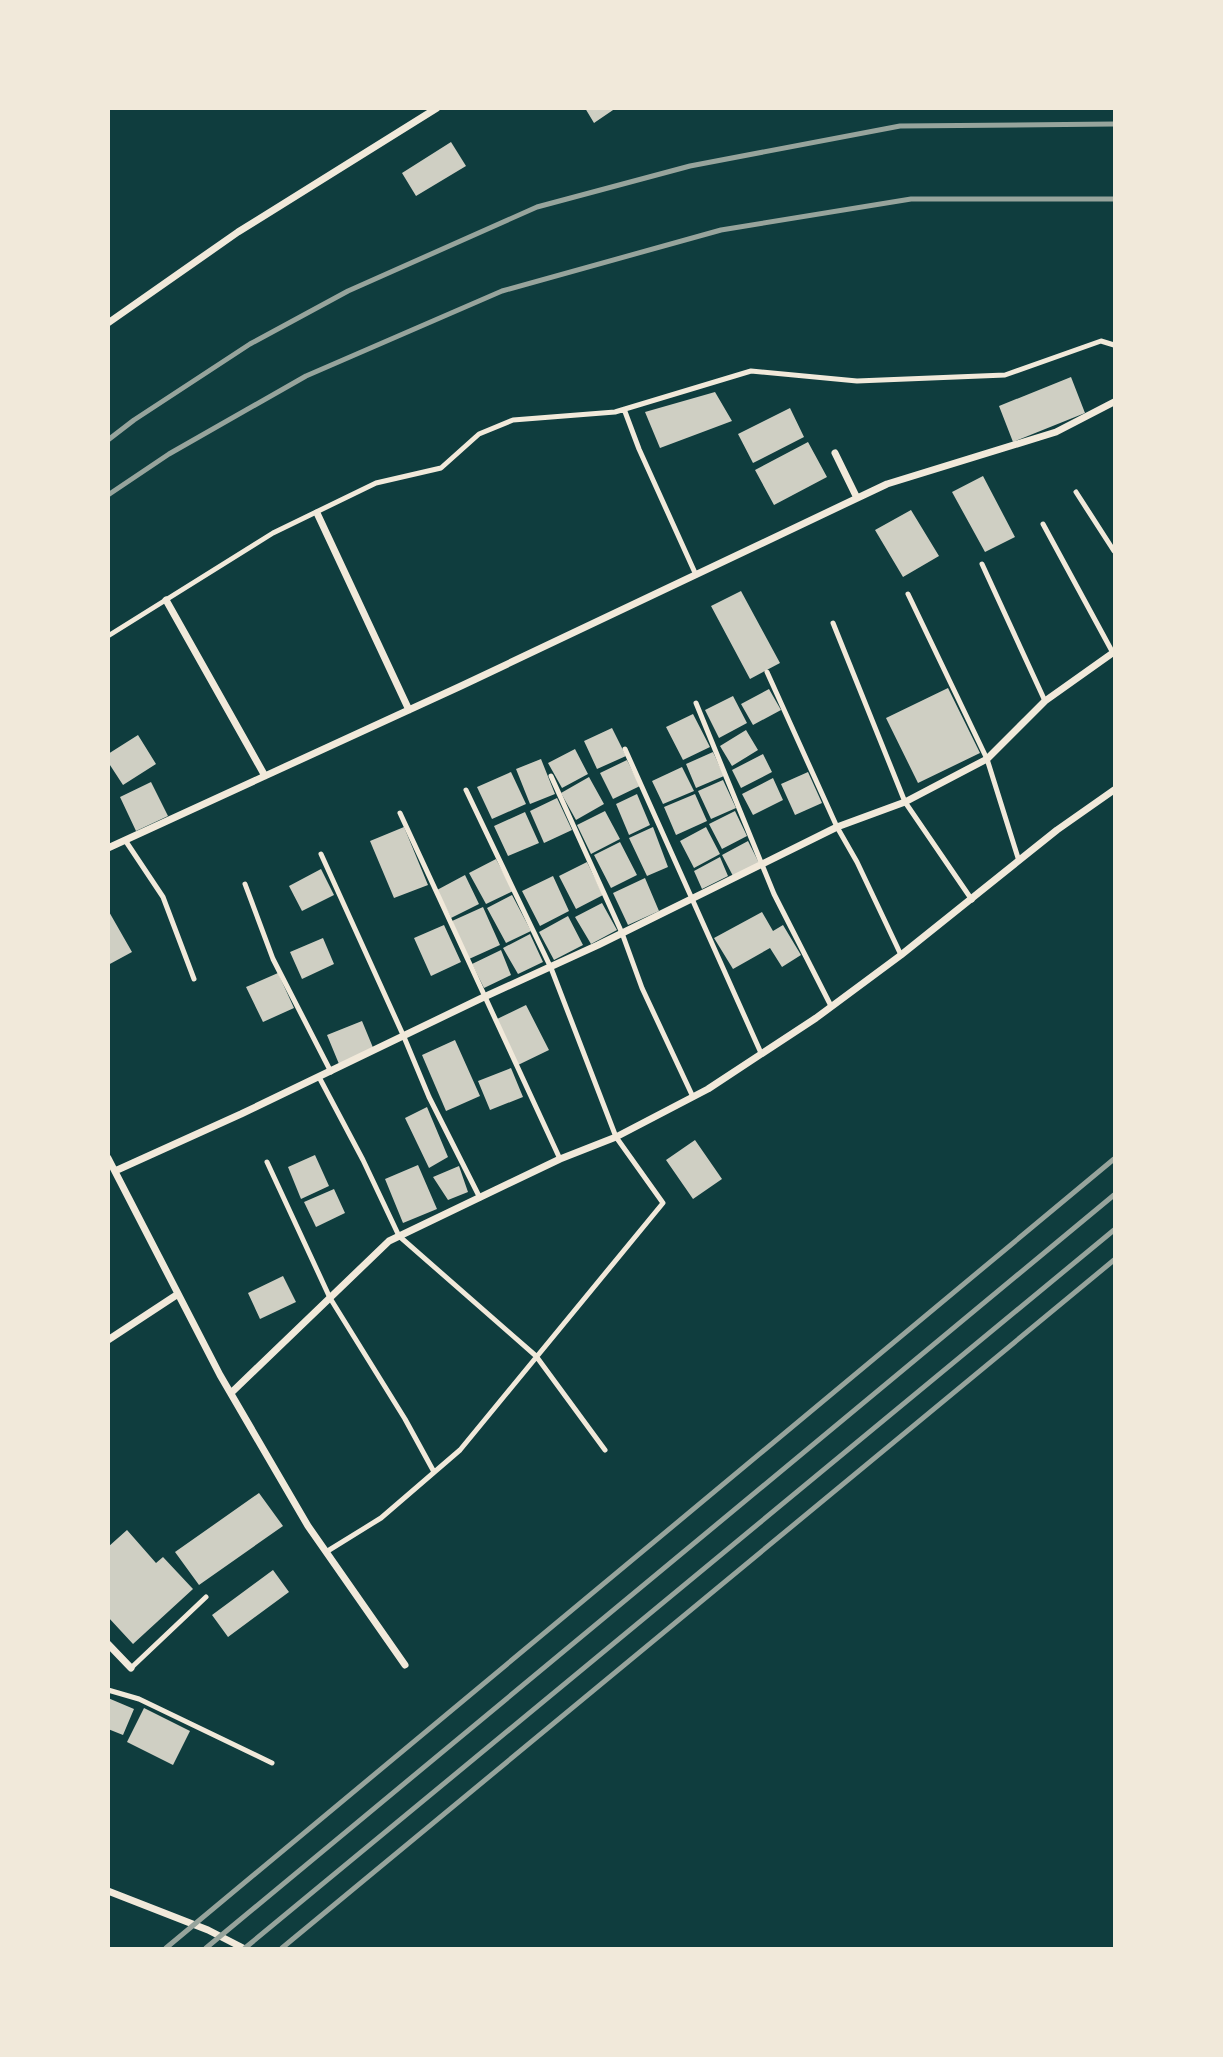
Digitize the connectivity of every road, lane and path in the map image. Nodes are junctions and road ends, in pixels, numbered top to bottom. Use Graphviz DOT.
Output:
graph roads {
  1 [pos="437,108"];
  2 [pos="108,323"];
  3 [pos="1115,345"];
  4 [pos="1115,402"];
  5 [pos="624,409"];
  6 [pos="835,453"];
  7 [pos="1076,492"];
  8 [pos="857,498"];
  9 [pos="317,513"];
  10 [pos="1043,524"];
  11 [pos="1115,551"];
  12 [pos="982,564"];
  13 [pos="696,575"];
  14 [pos="908,594"];
  15 [pos="166,600"];
  16 [pos="833,624"];
  17 [pos="108,636"];
  18 [pos="1114,653"];
  19 [pos="767,672"];
  20 [pos="1045,701"];
  21 [pos="696,703"];
  22 [pos="409,710"];
  23 [pos="625,749"];
  24 [pos="987,759"];
  25 [pos="264,776"];
  26 [pos="551,776"];
  27 [pos="466,790"];
  28 [pos="1115,790"];
  29 [pos="905,802"];
  30 [pos="400,813"];
  31 [pos="837,827"];
  32 [pos="108,836"];
  33 [pos="125,841"];
  34 [pos="111,847"];
  35 [pos="321,854"];
  36 [pos="1019,861"];
  37 [pos="763,864"];
  38 [pos="245,884"];
  39 [pos="692,899"];
  40 [pos="972,900"];
  41 [pos="622,933"];
  42 [pos="901,955"];
  43 [pos="551,968"];
  44 [pos="194,979"];
  45 [pos="484,997"];
  46 [pos="831,1006"];
  47 [pos="404,1037"];
  48 [pos="761,1054"];
  49 [pos="331,1072"];
  50 [pos="319,1077"];
  51 [pos="693,1097"];
  52 [pos="616,1137"];
  53 [pos="108,1158"];
  54 [pos="560,1159"];
  55 [pos="267,1162"];
  56 [pos="115,1171"];
  57 [pos="480,1198"];
  58 [pos="399,1236"];
  59 [pos="178,1294"];
  60 [pos="330,1298"];
  61 [pos="108,1340"];
  62 [pos="536,1356"];
  63 [pos="231,1393"];
  64 [pos="605,1450"];
  65 [pos="434,1472"];
  66 [pos="326,1552"];
  67 [pos="206,1597"];
  68 [pos="108,1644"];
  69 [pos="405,1665"];
  70 [pos="131,1668"];
  71 [pos="108,1690"];
  72 [pos="272,1763"];
  73 [pos="108,1891"];
  74 [pos="243,1948"];
  1 -- 2 [label="street"];
  3 -- 5 [label="lane"];
  4 -- 8 [label="street"];
  5 -- 9 [label="lane"];
  5 -- 13 [label="lane"];
  6 -- 8 [label="street"];
  7 -- 11 [label="lane"];
  8 -- 13 [label="street"];
  9 -- 15 [label="lane"];
  9 -- 22 [label="street"];
  10 -- 18 [label="lane"];
  12 -- 20 [label="lane"];
  13 -- 22 [label="street"];
  14 -- 24 [label="lane"];
  15 -- 17 [label="lane"];
  15 -- 25 [label="street"];
  16 -- 29 [label="lane"];
  18 -- 20 [label="street"];
  19 -- 31 [label="lane"];
  20 -- 24 [label="street"];
  21 -- 37 [label="lane"];
  22 -- 25 [label="street"];
  23 -- 39 [label="lane"];
  24 -- 29 [label="street"];
  24 -- 36 [label="lane"];
  25 -- 33 [label="street"];
  26 -- 41 [label="lane"];
  27 -- 43 [label="lane"];
  28 -- 36 [label="street"];
  29 -- 31 [label="street"];
  29 -- 40 [label="lane"];
  30 -- 45 [label="lane"];
  31 -- 37 [label="street"];
  31 -- 42 [label="lane"];
  32 -- 34 [label="street"];
  33 -- 34 [label="street"];
  33 -- 44 [label="lane"];
  35 -- 47 [label="lane"];
  36 -- 40 [label="street"];
  37 -- 39 [label="street"];
  37 -- 46 [label="lane"];
  38 -- 49 [label="lane"];
  39 -- 41 [label="street"];
  39 -- 48 [label="lane"];
  40 -- 42 [label="street"];
  41 -- 43 [label="street"];
  41 -- 51 [label="lane"];
  42 -- 46 [label="street"];
  43 -- 45 [label="street"];
  43 -- 52 [label="lane"];
  45 -- 47 [label="street"];
  45 -- 54 [label="lane"];
  46 -- 48 [label="street"];
  47 -- 49 [label="street"];
  47 -- 57 [label="lane"];
  48 -- 51 [label="street"];
  49 -- 50 [label="street"];
  50 -- 56 [label="street"];
  50 -- 58 [label="lane"];
  51 -- 52 [label="street"];
  52 -- 54 [label="street"];
  52 -- 62 [label="lane"];
  53 -- 56 [label="street"];
  54 -- 57 [label="street"];
  55 -- 60 [label="lane"];
  56 -- 59 [label="street"];
  57 -- 58 [label="street"];
  58 -- 60 [label="street"];
  58 -- 62 [label="lane"];
  59 -- 61 [label="street"];
  59 -- 63 [label="street"];
  60 -- 63 [label="street"];
  60 -- 65 [label="lane"];
  62 -- 64 [label="lane"];
  62 -- 65 [label="lane"];
  63 -- 66 [label="street"];
  65 -- 66 [label="lane"];
  66 -- 69 [label="street"];
  67 -- 70 [label="lane"];
  68 -- 70 [label="street"];
  71 -- 72 [label="lane"];
  73 -- 74 [label="street"];
}
